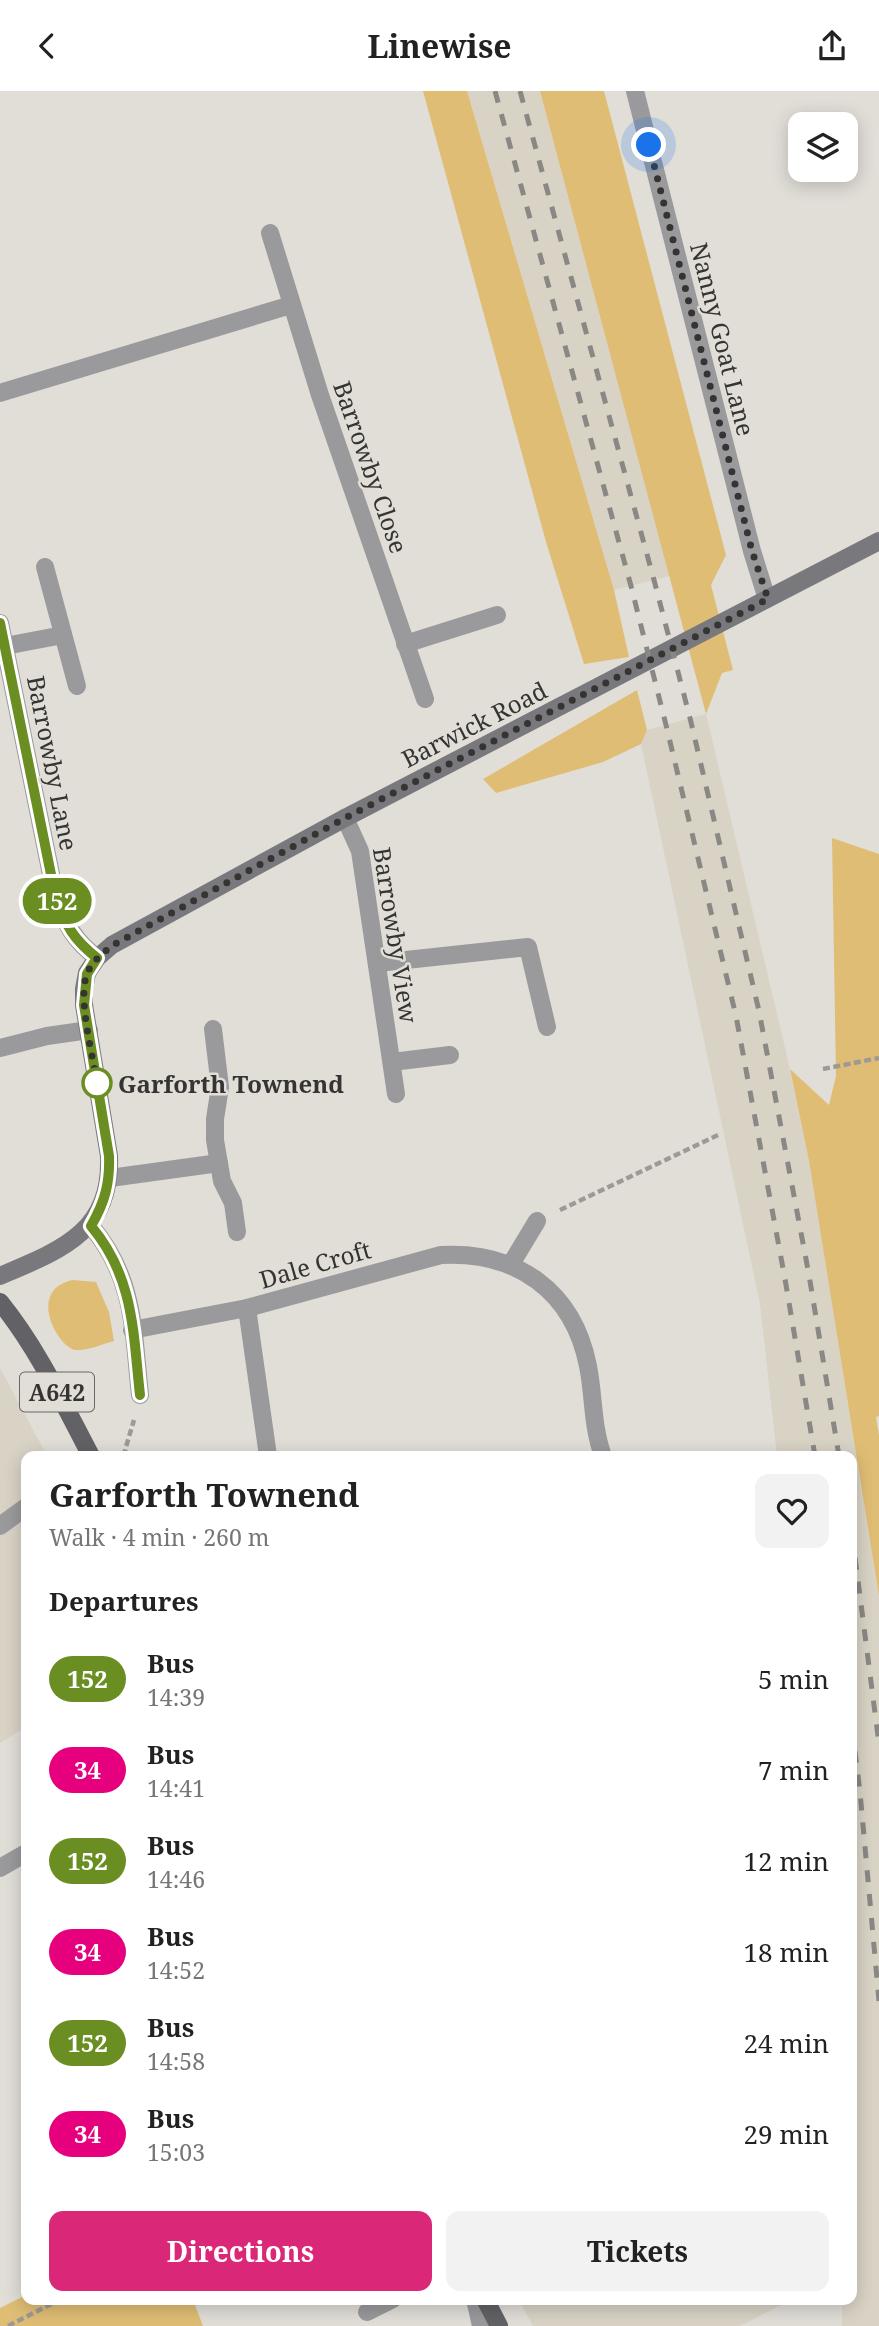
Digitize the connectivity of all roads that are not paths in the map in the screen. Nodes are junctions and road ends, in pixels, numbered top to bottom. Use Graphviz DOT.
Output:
graph roads {
  1 [pos="635,91"];
  2 [pos="270,233"];
  3 [pos="291,305"];
  4 [pos="0,393"];
  5 [pos="879,541"];
  6 [pos="45,567"];
  7 [pos="768,599"];
  8 [pos="497,615"];
  9 [pos="0,623"];
  10 [pos="63,635"];
  11 [pos="405,644"];
  12 [pos="5,646"];
  13 [pos="77,686"];
  14 [pos="425,699"];
  15 [pos="345,818"];
  16 [pos="97,958"];
  17 [pos="378,963"];
  18 [pos="547,1027"];
  19 [pos="213,1028"];
  20 [pos="89,1030"];
  21 [pos="0,1048"];
  22 [pos="450,1055"];
  23 [pos="392,1062"];
  24 [pos="396,1094"];
  25 [pos="219,1163"];
  26 [pos="110,1178"];
  27 [pos="537,1221"];
  28 [pos="91,1226"];
  29 [pos="237,1232"];
  30 [pos="510,1264"];
  31 [pos="0,1276"];
  32 [pos="0,1302"];
  33 [pos="247,1308"];
  34 [pos="132,1330"];
  35 [pos="140,1395"];
  36 [pos="88,1451"];
  37 [pos="267,1451"];
  38 [pos="602,1451"];
  39 [pos="21,1511"];
  40 [pos="0,1526"];
  41 [pos="21,1856"];
  42 [pos="0,1868"];
  43 [pos="381,2305"];
  44 [pos="476,2305"];
  45 [pos="488,2305"];
  46 [pos="367,2312"];
  47 [pos="481,2326"];
  48 [pos="499,2326"];
  1 -- 7 [label="street, Nanny Goat Lane"];
  2 -- 3 [label="street, Barrowby Close"];
  3 -- 4 [label="street"];
  3 -- 11 [label="street, Barrowby Close"];
  5 -- 7 [label="street, Barwick Road"];
  6 -- 10 [label="street"];
  7 -- 15 [label="street, Barwick Road"];
  8 -- 11 [label="street"];
  9 -- 12 [label="street, Barrowby Lane"];
  10 -- 12 [label="street"];
  10 -- 13 [label="street"];
  11 -- 14 [label="street, Barrowby Close"];
  12 -- 16 [label="street, Barrowby Lane"];
  15 -- 16 [label="street, Barwick Road"];
  15 -- 17 [label="street, Barrowby View"];
  16 -- 20 [label="street"];
  17 -- 18 [label="street"];
  17 -- 23 [label="street, Barrowby View"];
  19 -- 25 [label="street"];
  20 -- 21 [label="street"];
  20 -- 26 [label="street"];
  22 -- 23 [label="street, Barrowby View"];
  23 -- 24 [label="street, Barrowby View"];
  25 -- 26 [label="street"];
  25 -- 29 [label="street"];
  26 -- 28 [label="street"];
  27 -- 30 [label="street"];
  28 -- 31 [label="street"];
  28 -- 34 [label="street"];
  30 -- 33 [label="street, Dale Croft"];
  30 -- 38 [label="street, Dale Croft"];
  32 -- 36 [label="main road, A642"];
  33 -- 34 [label="street, Dale Croft"];
  33 -- 37 [label="street"];
  34 -- 35 [label="street"];
  39 -- 40 [label="street"];
  41 -- 42 [label="street"];
  43 -- 46 [label="street"];
  44 -- 47 [label="street"];
  45 -- 48 [label="main road"];
}
